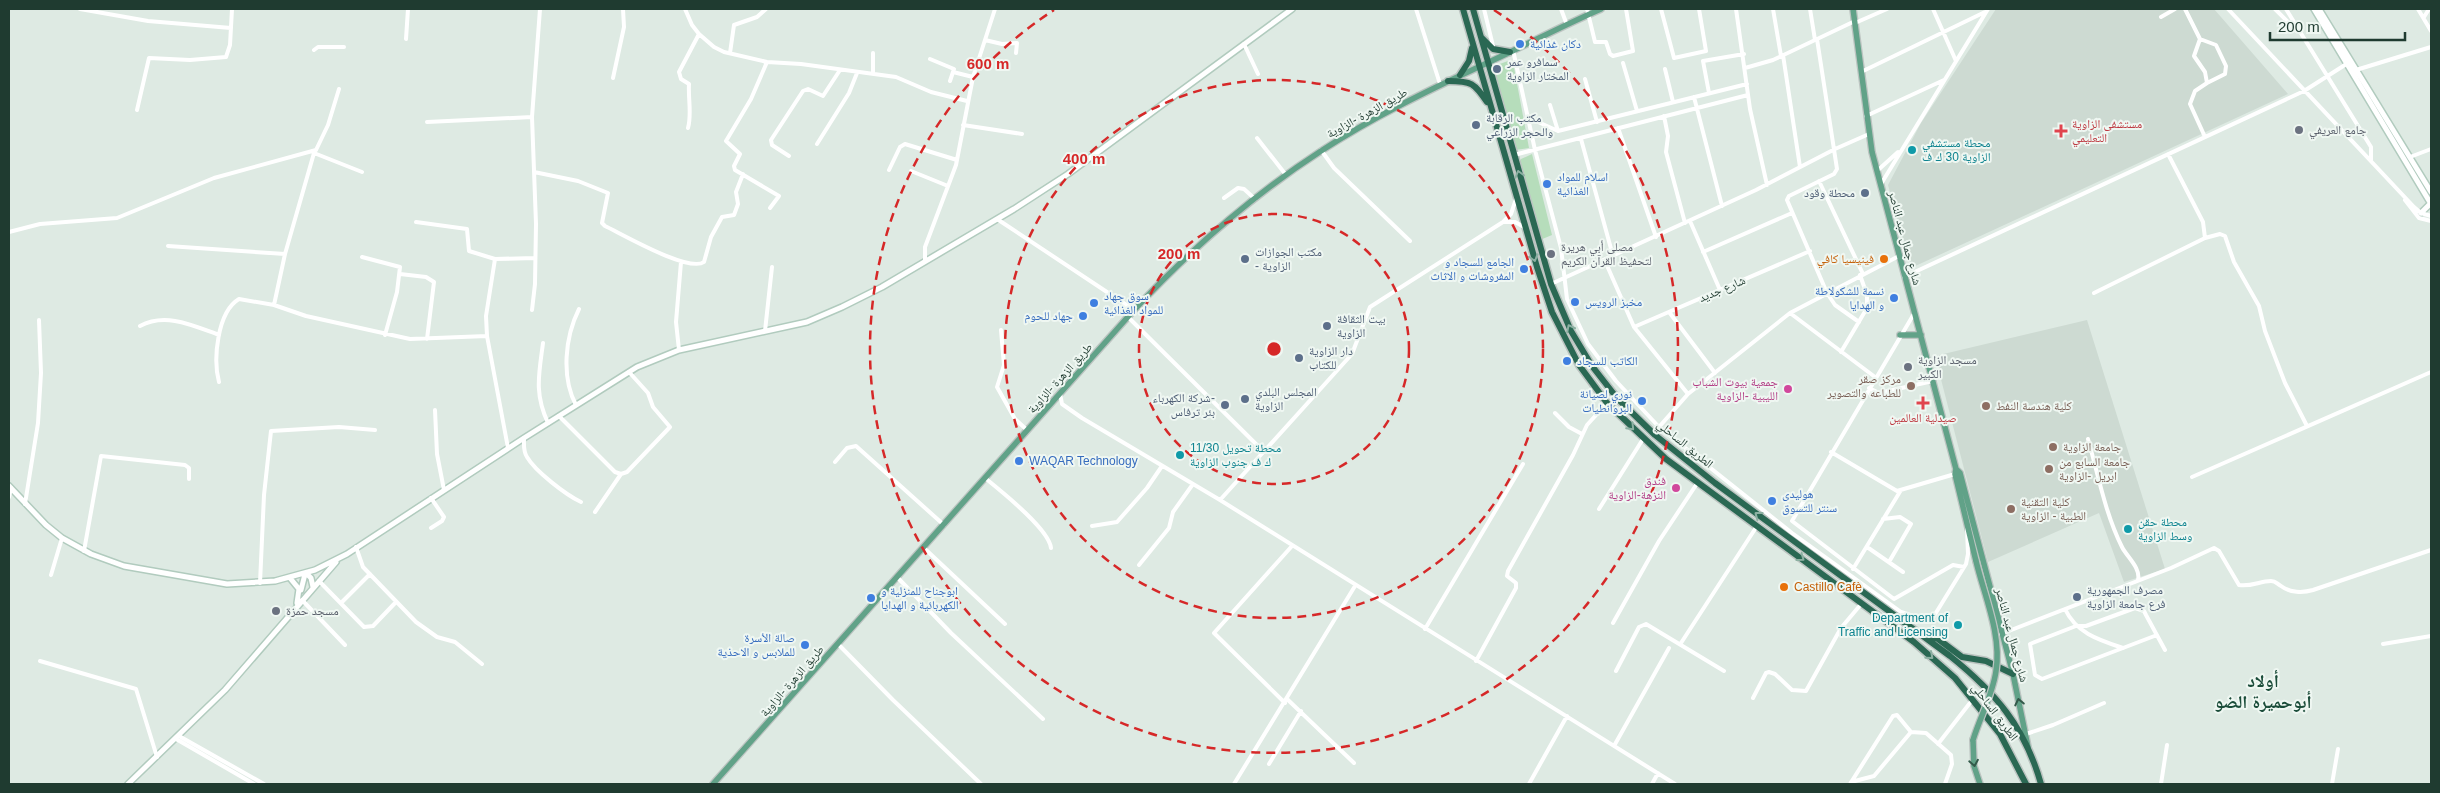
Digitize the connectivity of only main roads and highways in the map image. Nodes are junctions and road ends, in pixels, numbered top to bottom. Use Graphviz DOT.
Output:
graph roads {
  1 [pos="1292,9"];
  2 [pos="1463,9"];
  3 [pos="1473,9"];
  4 [pos="1602,9"];
  5 [pos="1853,9"];
  6 [pos="2314,9"];
  7 [pos="2319,9"];
  8 [pos="1588,12"];
  9 [pos="1480,34"];
  10 [pos="1473,44"];
  11 [pos="1511,51"];
  12 [pos="1487,63"];
  13 [pos="2349,63"];
  14 [pos="1479,67"];
  15 [pos="2353,71"];
  16 [pos="1460,75"];
  17 [pos="1448,81"];
  18 [pos="1490,108"];
  19 [pos="2431,192"];
  20 [pos="2431,204"];
  21 [pos="2421,213"];
  22 [pos="1900,335"];
  23 [pos="1921,335"];
  24 [pos="1957,472"];
  25 [pos="10,487"];
  26 [pos="340,558"];
  27 [pos="305,574"];
  28 [pos="290,578"];
  29 [pos="313,588"];
  30 [pos="300,592"];
  31 [pos="294,608"];
  32 [pos="1918,633"];
  33 [pos="1962,657"];
  34 [pos="2012,674"];
  35 [pos="1975,677"];
  36 [pos="2029,750"];
  37 [pos="128,784"];
  38 [pos="713,784"];
  39 [pos="1980,784"];
  40 [pos="2026,784"];
  41 [pos="2041,784"];
  1 -- 26 [label="main road"];
  2 -- 10 [label="highway, الطريق الساحلي"];
  3 -- 9 [label="highway, الطريق الساحلي"];
  4 -- 8 [label="main road, طريق الزهرة -الزاوية"];
  5 -- 23 [label="main road, شارع جمال عبد الناصر"];
  6 -- 13 [label="main road"];
  7 -- 13 [label="main road"];
  8 -- 11 [label="main road, طريق الزهرة -الزاوية"];
  9 -- 11 [label="highway"];
  9 -- 12 [label="highway, الطريق الساحلي"];
  10 -- 14 [label="highway, الطريق الساحلي"];
  10 -- 16 [label="highway"];
  11 -- 12 [label="main road, طريق الزهرة -الزاوية"];
  12 -- 14 [label="main road, طريق الزهرة -الزاوية"];
  32 -- 12 [label="highway, الطريق الساحلي, one-way"];
  13 -- 15 [label="main road"];
  14 -- 16 [label="main road, طريق الزهرة -الزاوية"];
  14 -- 18 [label="highway, الطريق الساحلي"];
  15 -- 19 [label="main road"];
  15 -- 20 [label="main road"];
  16 -- 17 [label="main road, طريق الزهرة -الزاوية"];
  17 -- 18 [label="highway"];
  17 -- 38 [label="main road, طريق الزهرة -الزاوية"];
  18 -- 40 [label="highway, الطريق الساحلي, one-way"];
  20 -- 21 [label="main road"];
  22 -- 23 [label="main road"];
  23 -- 24 [label="main road, شارع جمال عبد الناصر"];
  24 -- 34 [label="main road, شارع جمال عبد الناصر"];
  24 -- 39 [label="main road, شارع جمال عبد الناصر, one-way, bridge"];
  25 -- 28 [label="main road"];
  26 -- 27 [label="main road"];
  26 -- 29 [label="main road"];
  27 -- 28 [label="main road"];
  27 -- 29 [label="main road"];
  27 -- 30 [label="main road"];
  28 -- 30 [label="main road"];
  29 -- 31 [label="main road"];
  30 -- 31 [label="main road"];
  31 -- 37 [label="main road"];
  32 -- 33 [label="highway"];
  32 -- 35 [label="highway, الطريق الساحلي"];
  33 -- 34 [label="highway"];
  33 -- 35 [label="highway"];
  36 -- 34 [label="main road, شارع جمال عبد الناصر, one-way"];
  35 -- 36 [label="highway, الطريق الساحلي"];
  36 -- 41 [label="highway, الطريق الساحلي"];
}
